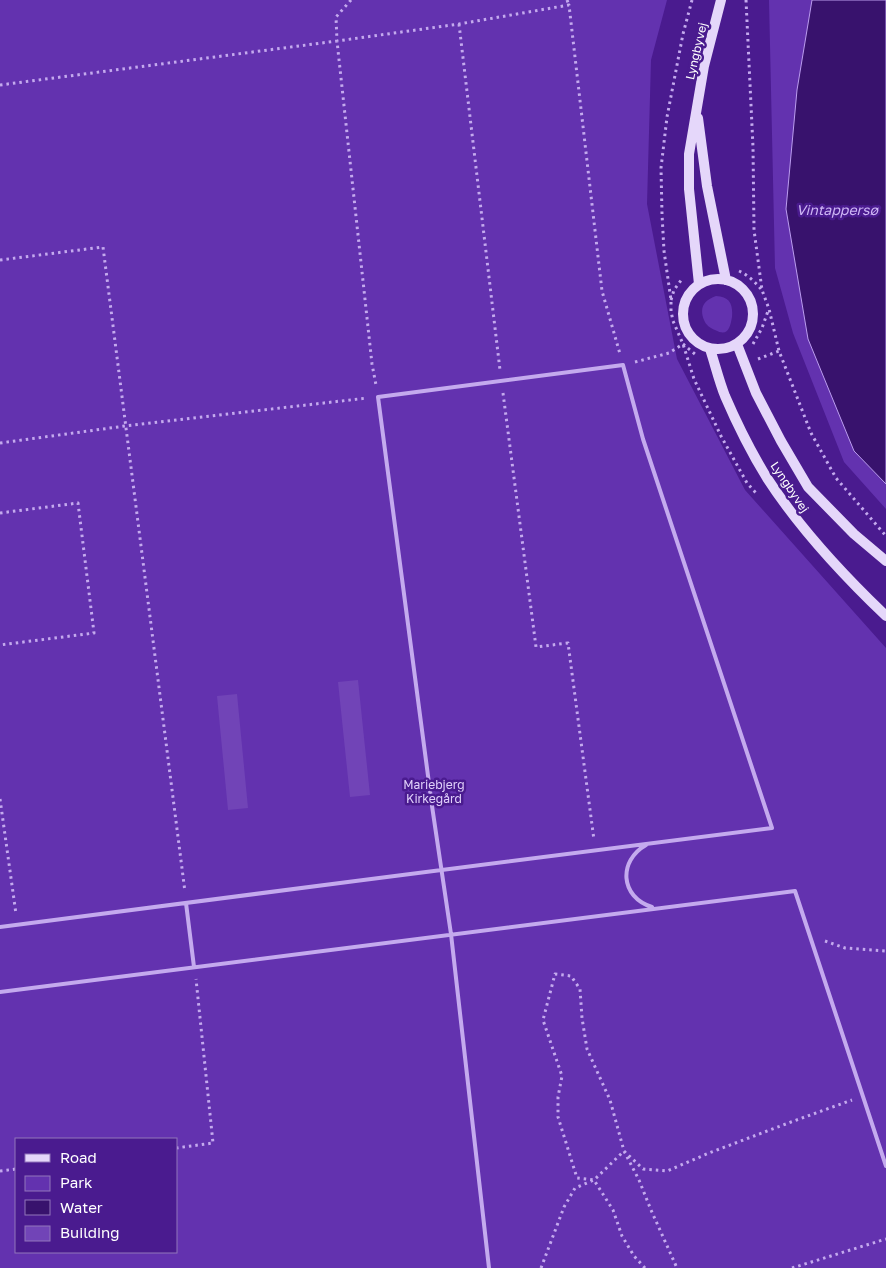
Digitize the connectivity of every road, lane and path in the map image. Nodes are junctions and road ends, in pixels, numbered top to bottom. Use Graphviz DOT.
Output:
graph roads {
  1 [pos="351,0"];
  2 [pos="567,0"];
  3 [pos="692,0"];
  4 [pos="720,0"];
  5 [pos="746,0"];
  6 [pos="569,5"];
  7 [pos="458,24"];
  8 [pos="337,42"];
  9 [pos="0,84"];
  10 [pos="697,108"];
  11 [pos="0,260"];
  12 [pos="726,280"];
  13 [pos="699,284"];
  14 [pos="736,344"];
  15 [pos="710,349"];
  16 [pos="623,365"];
  17 [pos="501,381"];
  18 [pos="378,397"];
  19 [pos="125,426"];
  20 [pos="0,443"];
  21 [pos="0,513"];
  22 [pos="886,536"];
  23 [pos="886,561"];
  24 [pos="886,616"];
  25 [pos="0,645"];
  26 [pos="0,800"];
  27 [pos="658,842"];
  28 [pos="595,850"];
  29 [pos="441,870"];
  30 [pos="186,903"];
  31 [pos="666,907"];
  32 [pos="18,924"];
  33 [pos="0,927"];
  34 [pos="451,934"];
  35 [pos="810,936"];
  36 [pos="886,951"];
  37 [pos="194,967"];
  38 [pos="0,992"];
  39 [pos="862,1096"];
  40 [pos="178,1148"];
  41 [pos="624,1151"];
  42 [pos="886,1166"];
  43 [pos="15,1169"];
  44 [pos="0,1171"];
  45 [pos="594,1180"];
  46 [pos="886,1240"];
  47 [pos="488,1268"];
  48 [pos="541,1268"];
  49 [pos="644,1268"];
  50 [pos="677,1268"];
  51 [pos="792,1268"];
  1 -- 8 [label="path"];
  2 -- 6 [label="path"];
  3 -- 16 [label="path"];
  4 -- 10 [label="street, Lyngbyvej"];
  5 -- 22 [label="path"];
  6 -- 7 [label="path"];
  6 -- 16 [label="path"];
  7 -- 8 [label="path"];
  7 -- 17 [label="path"];
  8 -- 9 [label="path"];
  8 -- 18 [label="path"];
  10 -- 12 [label="street, Lyngbyvej"];
  10 -- 13 [label="street, Lyngbyvej"];
  11 -- 19 [label="path"];
  12 -- 13 [label="street"];
  12 -- 14 [label="street"];
  13 -- 15 [label="street"];
  14 -- 15 [label="street"];
  14 -- 23 [label="street, Lyngbyvej"];
  15 -- 24 [label="street, Lyngbyvej"];
  16 -- 17 [label="lane"];
  16 -- 27 [label="lane"];
  17 -- 18 [label="lane"];
  17 -- 28 [label="path"];
  18 -- 19 [label="path"];
  18 -- 29 [label="lane"];
  19 -- 20 [label="path"];
  19 -- 30 [label="path"];
  21 -- 25 [label="path"];
  26 -- 32 [label="path"];
  27 -- 28 [label="lane"];
  27 -- 31 [label="lane"];
  28 -- 29 [label="lane"];
  29 -- 30 [label="lane"];
  29 -- 34 [label="lane"];
  30 -- 32 [label="lane"];
  30 -- 37 [label="lane"];
  31 -- 34 [label="lane"];
  31 -- 35 [label="lane"];
  32 -- 33 [label="lane"];
  34 -- 37 [label="lane"];
  34 -- 47 [label="lane"];
  35 -- 36 [label="path"];
  35 -- 39 [label="lane"];
  37 -- 38 [label="lane"];
  37 -- 40 [label="path"];
  39 -- 41 [label="path"];
  39 -- 42 [label="lane"];
  41 -- 45 [label="path"];
  41 -- 45 [label="path"];
  41 -- 50 [label="path"];
  43 -- 44 [label="path"];
  45 -- 48 [label="path"];
  45 -- 49 [label="path"];
  46 -- 51 [label="path"];
}
